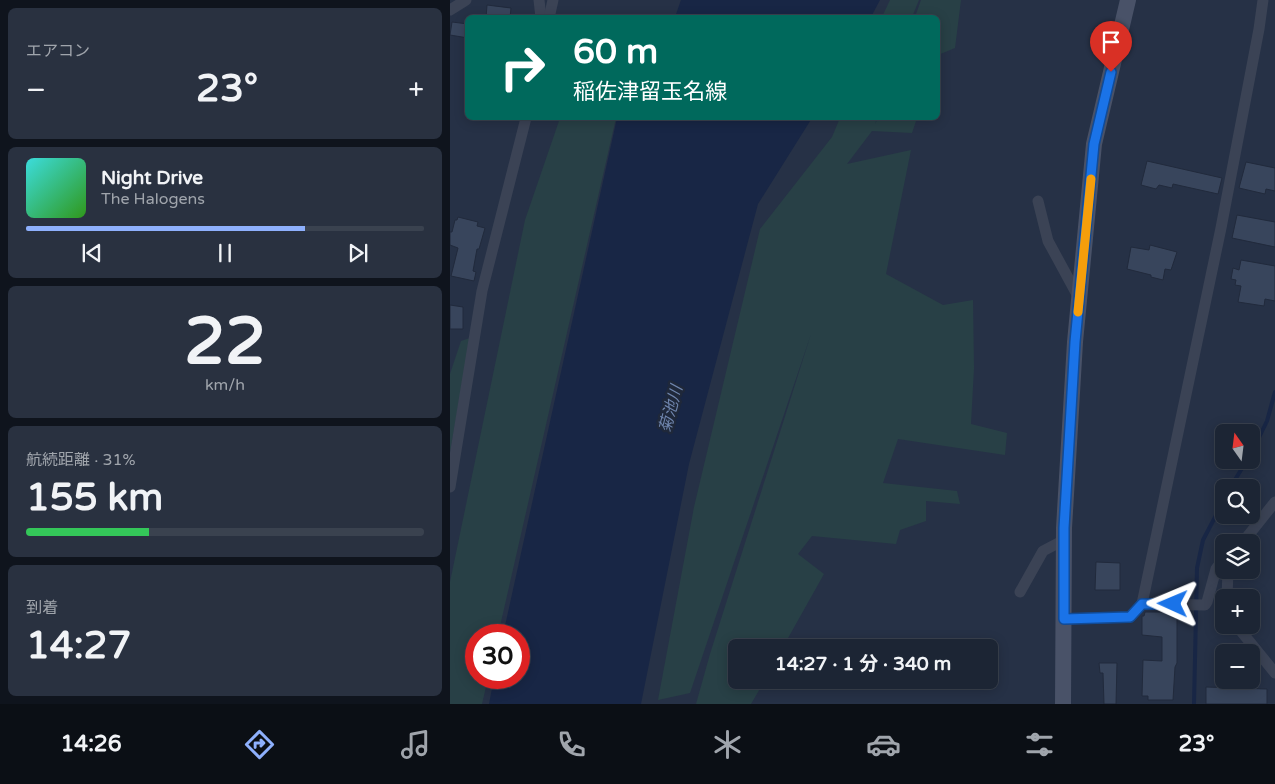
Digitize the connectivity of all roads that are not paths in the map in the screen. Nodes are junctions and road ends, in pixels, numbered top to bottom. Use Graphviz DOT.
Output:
graph roads {
  1 [pos="466,0"];
  2 [pos="539,0"];
  3 [pos="553,0"];
  4 [pos="1128,0"];
  5 [pos="1263,0"];
  6 [pos="450,10"];
  7 [pos="541,15"];
  8 [pos="550,15"];
  9 [pos="525,120"];
  10 [pos="1038,202"];
  11 [pos="1079,298"];
  12 [pos="450,486"];
  13 [pos="1275,502"];
  14 [pos="1249,534"];
  15 [pos="1064,540"];
  16 [pos="1215,573"];
  17 [pos="1020,592"];
  18 [pos="1142,604"];
  19 [pos="1064,619"];
  20 [pos="1243,634"];
  21 [pos="1275,673"];
  22 [pos="1063,704"];
  1 -- 6 [label="street"];
  2 -- 7 [label="street"];
  3 -- 8 [label="street"];
  4 -- 11 [label="main road"];
  5 -- 18 [label="street"];
  9 -- 12 [label="street"];
  10 -- 11 [label="street"];
  11 -- 15 [label="main road"];
  13 -- 14 [label="street"];
  15 -- 17 [label="street"];
  15 -- 19 [label="main road"];
  16 -- 18 [label="street"];
  18 -- 19 [label="street"];
  19 -- 22 [label="main road"];
  20 -- 21 [label="street"];
}
